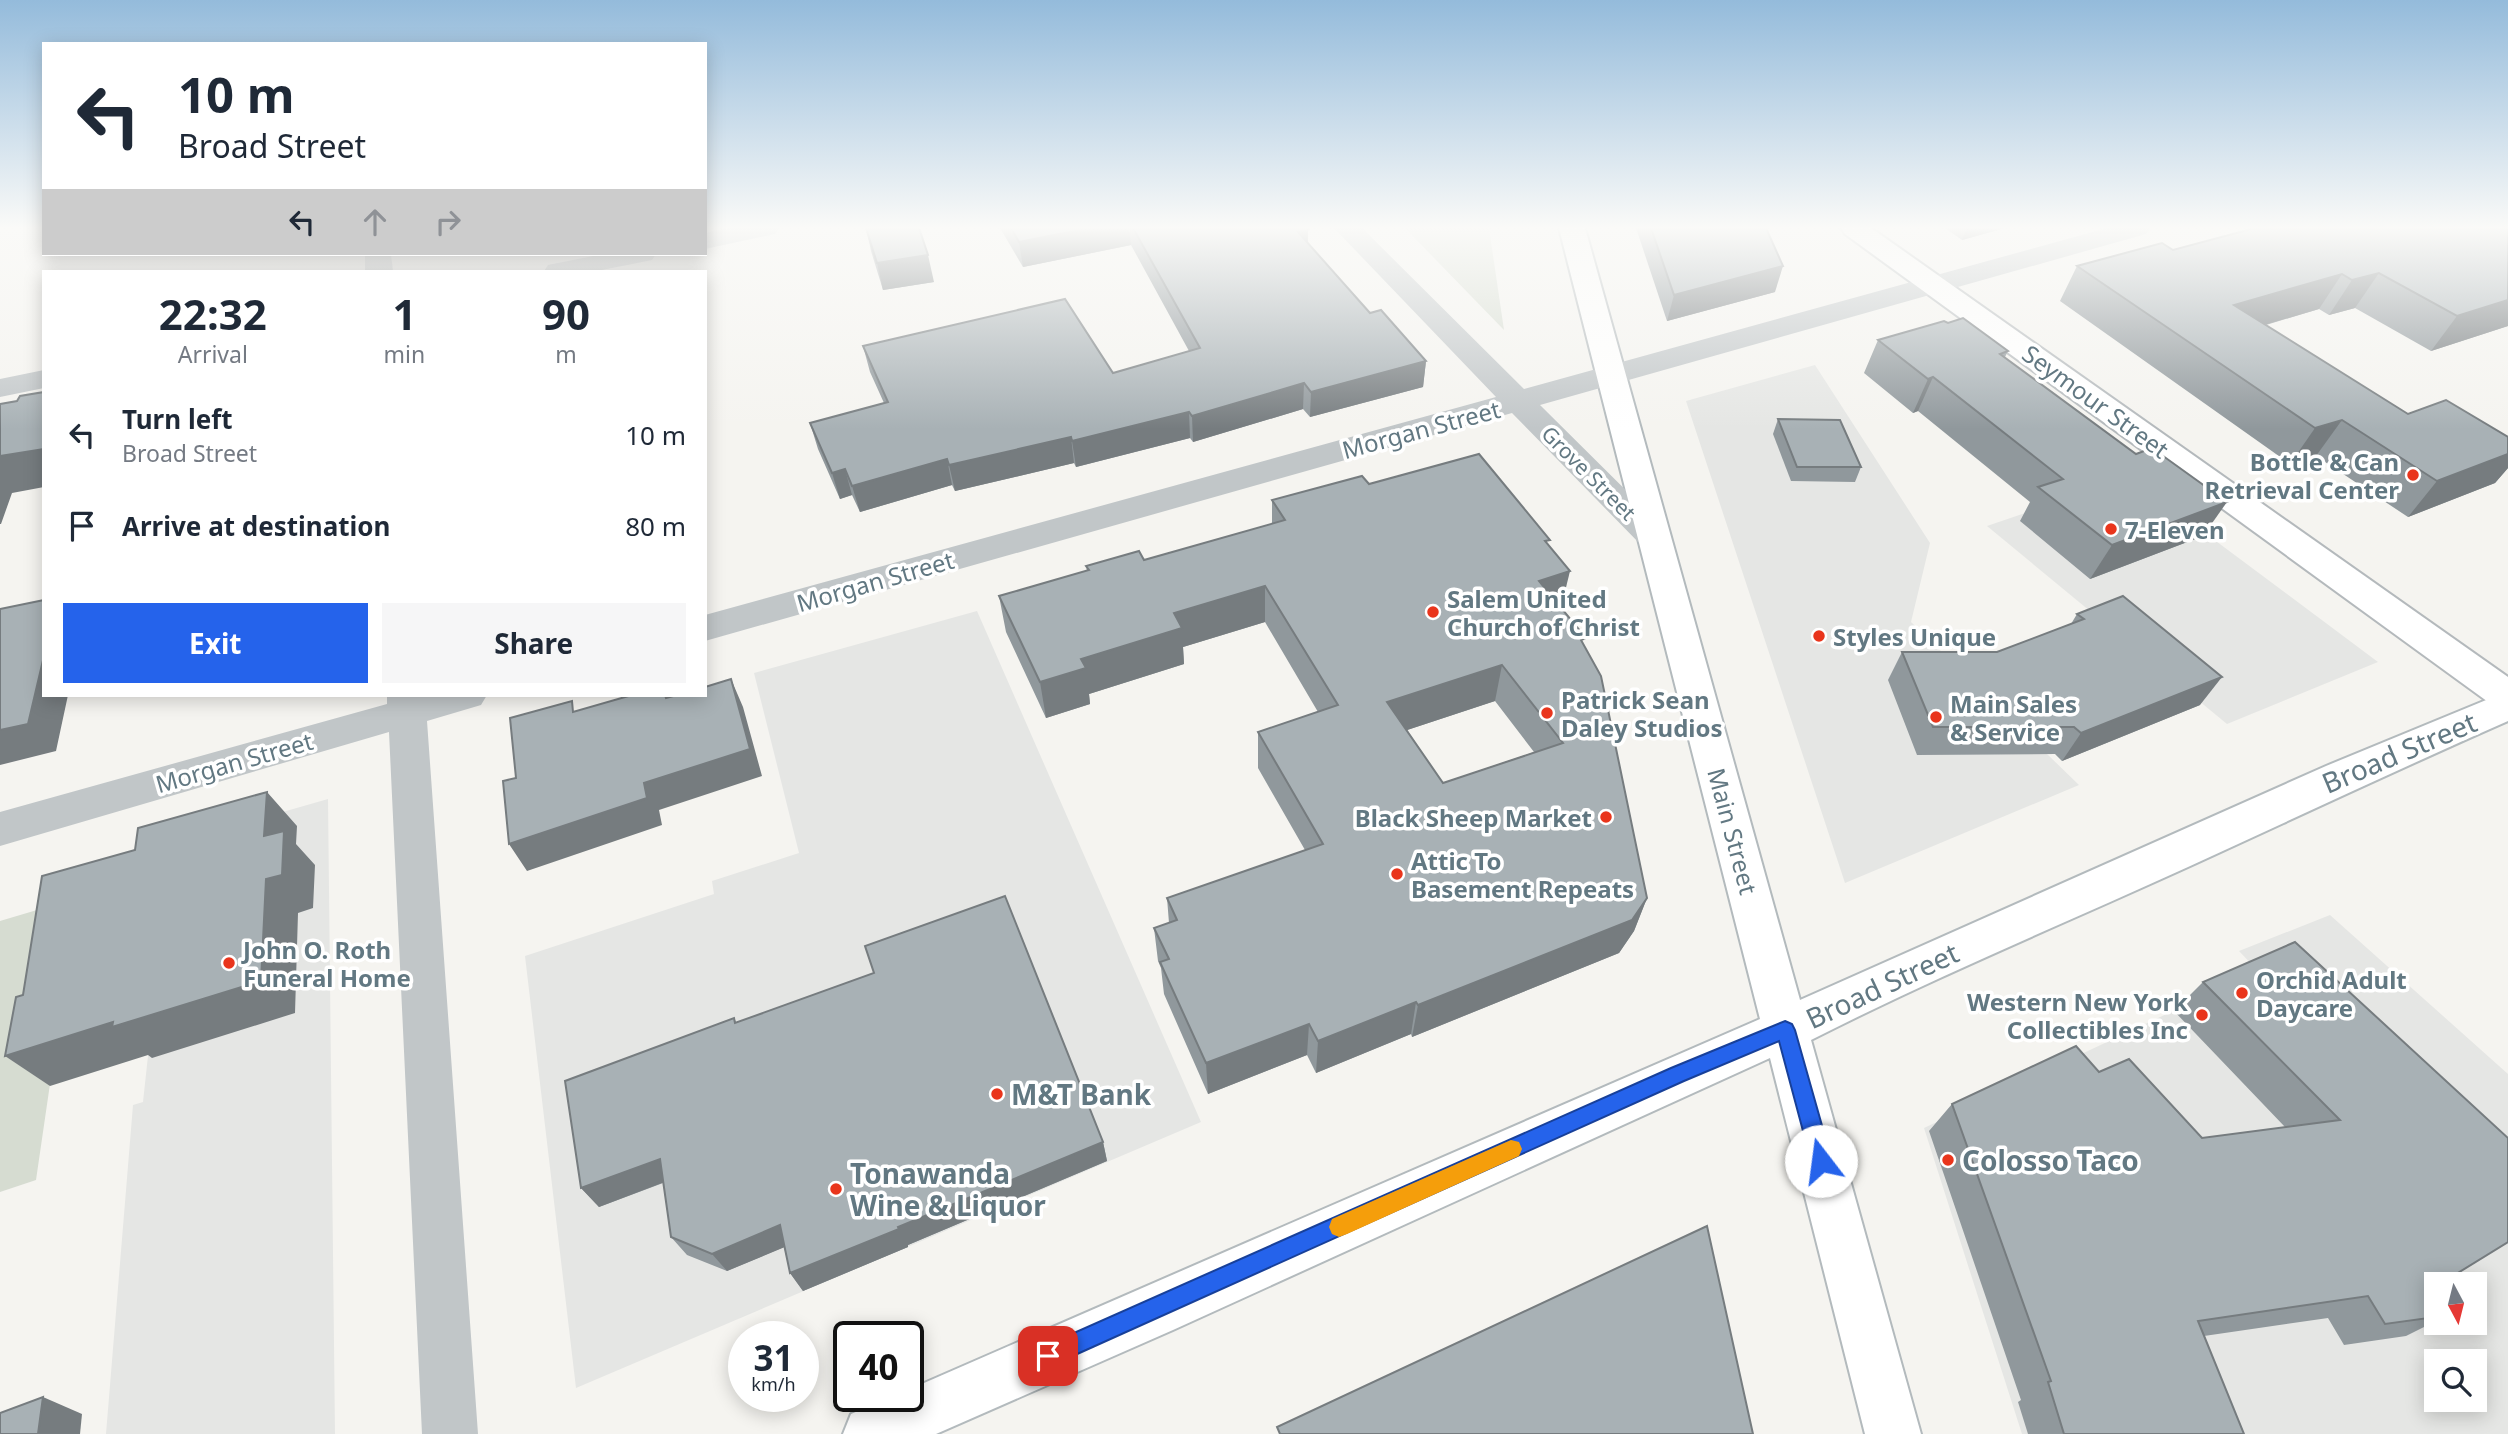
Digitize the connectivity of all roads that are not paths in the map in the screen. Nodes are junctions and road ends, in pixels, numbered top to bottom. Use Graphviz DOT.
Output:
graph roads {
  1 [pos="1412,295"];
  2 [pos="1589,295"];
  3 [pos="1898,295"];
  4 [pos="1947,295"];
  5 [pos="1610,376"];
  6 [pos="42,379"];
  7 [pos="0,388"];
  8 [pos="1517,402"];
  9 [pos="1654,538"];
  10 [pos="707,627"];
  11 [pos="2508,696"];
  12 [pos="453,697"];
  13 [pos="407,703"];
  14 [pos="2508,705"];
  15 [pos="0,830"];
  16 [pos="1785,1030"];
  17 [pos="450,1434"];
  18 [pos="871,1434"];
  19 [pos="1893,1434"];
  1 -- 8 [label="street, Grove Street"];
  2 -- 5 [label="street, Main Street"];
  3 -- 5 [label="street, Morgan Street"];
  4 -- 11 [label="street, Seymour Street"];
  5 -- 8 [label="street, Morgan Street"];
  5 -- 9 [label="street, Main Street"];
  6 -- 7 [label="street"];
  8 -- 9 [label="street, Grove Street"];
  8 -- 10 [label="street, Morgan Street"];
  9 -- 16 [label="street, Main Street"];
  12 -- 13 [label="street, Morgan Street"];
  13 -- 15 [label="street, Morgan Street"];
  13 -- 17 [label="street"];
  14 -- 16 [label="street, Broad Street"];
  16 -- 18 [label="street, Broad Street"];
  16 -- 19 [label="street, Main Street"];
}
